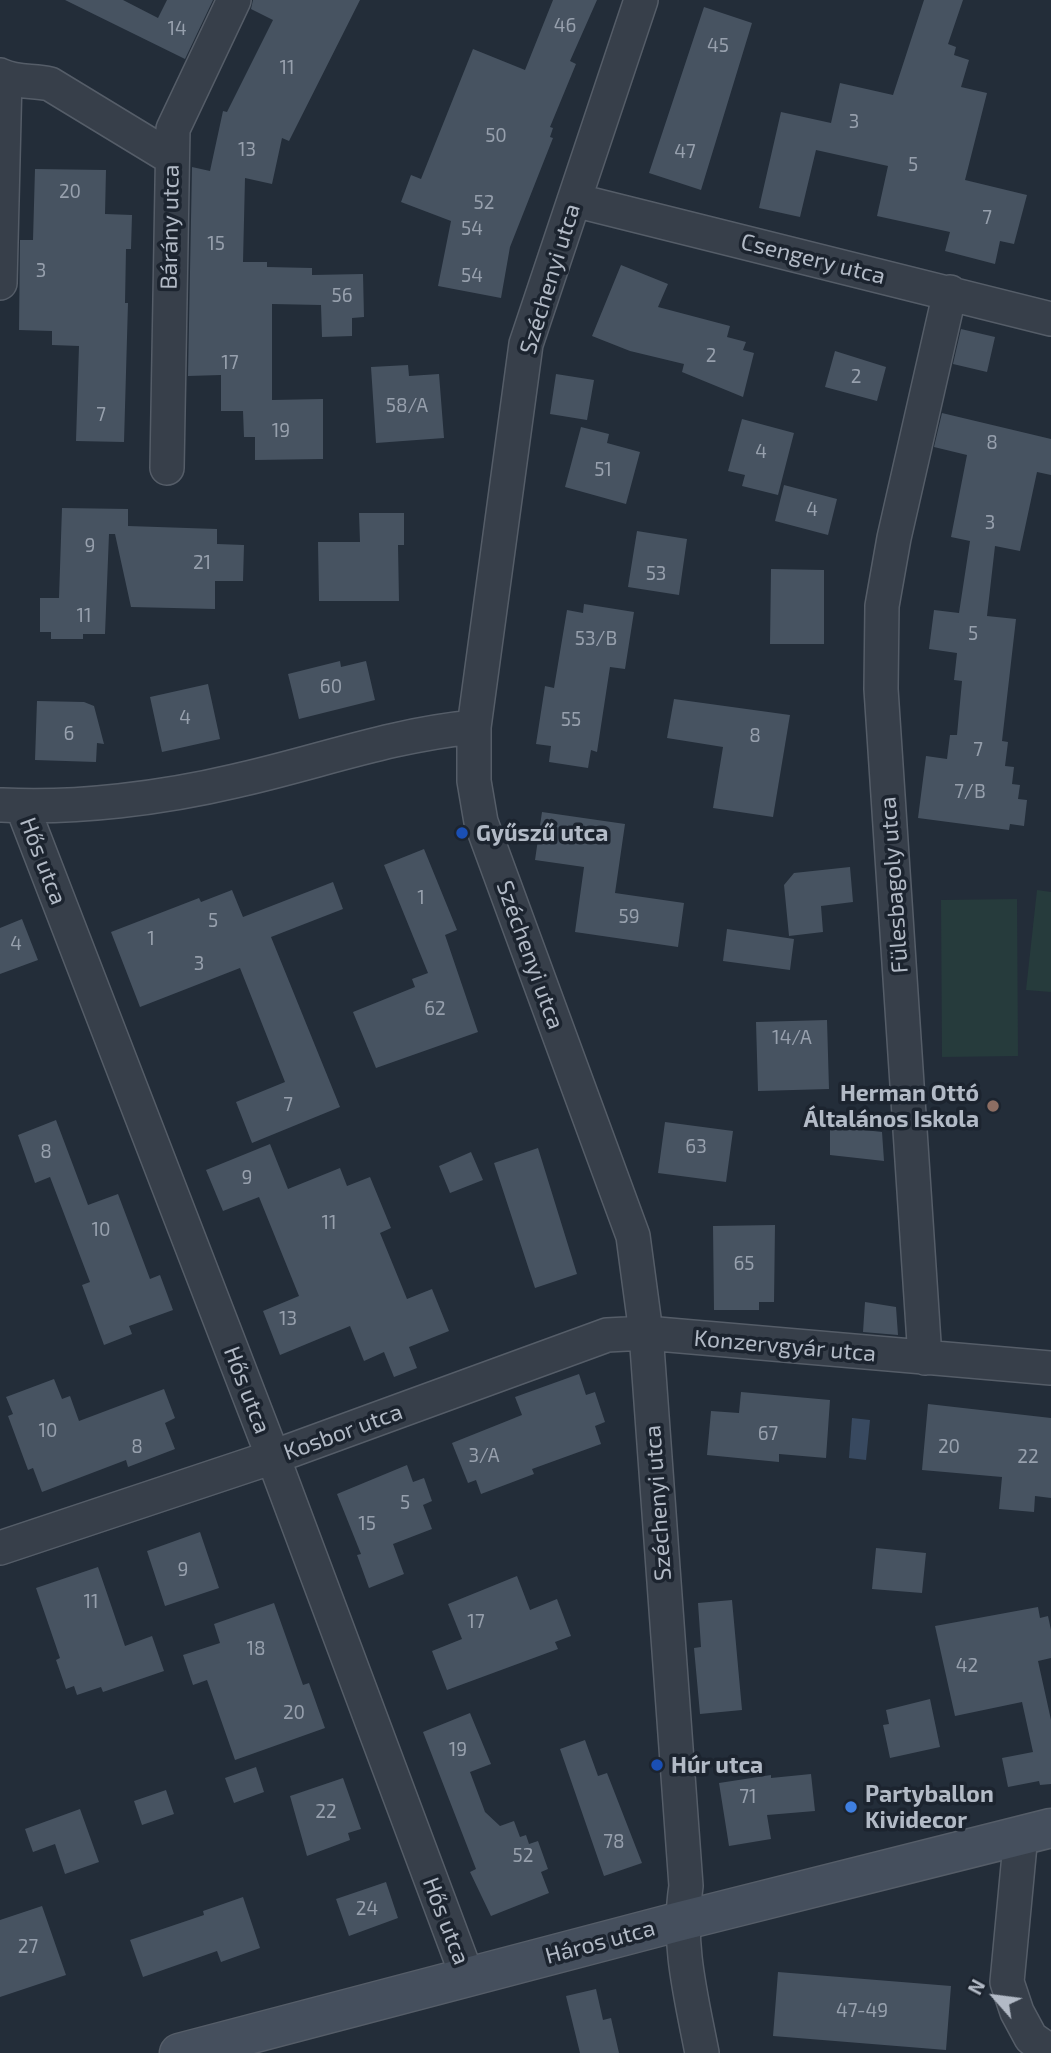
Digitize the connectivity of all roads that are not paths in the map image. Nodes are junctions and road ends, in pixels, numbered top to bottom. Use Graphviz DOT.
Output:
graph roads {
  1 [pos="234,0"];
  2 [pos="641,0"];
  3 [pos="3,76"];
  4 [pos="170,156"];
  5 [pos="574,200"];
  6 [pos="0,283"];
  7 [pos="950,292"];
  8 [pos="1051,319"];
  9 [pos="167,468"];
  10 [pos="474,727"];
  11 [pos="11,805"];
  12 [pos="646,1333"];
  13 [pos="925,1358"];
  14 [pos="1051,1368"];
  15 [pos="273,1457"];
  16 [pos="0,1548"];
  17 [pos="1036,1831"];
  18 [pos="681,1921"];
  19 [pos="467,1976"];
  20 [pos="1051,2052"];
  21 [pos="179,2053"];
  22 [pos="702,2053"];
  1 -- 4 [label="street, Bárány utca"];
  2 -- 5 [label="street, Széchenyi utca"];
  3 -- 4 [label="street"];
  3 -- 6 [label="street"];
  4 -- 9 [label="street, Bárány utca"];
  5 -- 7 [label="street, Csengery utca"];
  5 -- 10 [label="street, Széchenyi utca"];
  7 -- 8 [label="street, Csengery utca"];
  7 -- 13 [label="street, Fülesbagoly utca"];
  10 -- 11 [label="street"];
  10 -- 12 [label="street, Széchenyi utca"];
  11 -- 15 [label="street, Hős utca"];
  12 -- 13 [label="street, Konzervgyár utca"];
  12 -- 15 [label="street, Kosbor utca"];
  12 -- 18 [label="street, Széchenyi utca"];
  13 -- 14 [label="street"];
  15 -- 16 [label="street, Kosbor utca"];
  15 -- 19 [label="street, Hős utca"];
  17 -- 18 [label="street, Háros utca"];
  17 -- 20 [label="street, Háros utca"];
  18 -- 19 [label="street, Háros utca"];
  18 -- 22 [label="street"];
  19 -- 21 [label="street, Háros utca"];
}
